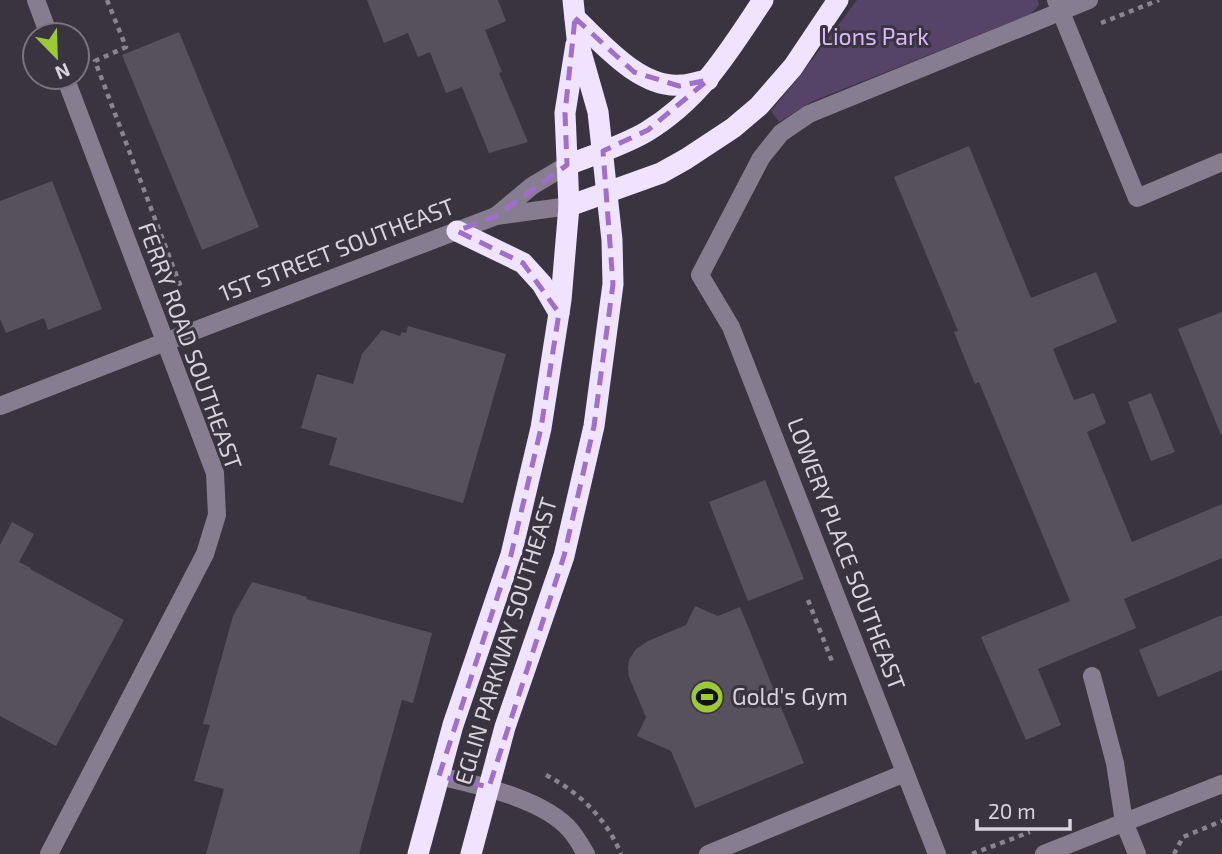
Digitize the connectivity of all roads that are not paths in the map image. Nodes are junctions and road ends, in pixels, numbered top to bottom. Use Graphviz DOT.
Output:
graph roads {
  1 [pos="36,0"];
  2 [pos="763,0"];
  3 [pos="838,0"];
  4 [pos="1089,0"];
  5 [pos="1058,6"];
  6 [pos="575,19"];
  7 [pos="44,21"];
  8 [pos="708,80"];
  9 [pos="70,91"];
  10 [pos="603,151"];
  11 [pos="1222,162"];
  12 [pos="567,165"];
  13 [pos="608,192"];
  14 [pos="569,206"];
  15 [pos="496,216"];
  16 [pos="457,231"];
  17 [pos="559,313"];
  18 [pos="165,342"];
  19 [pos="0,406"];
  20 [pos="1092,676"];
  21 [pos="905,773"];
  22 [pos="439,776"];
  23 [pos="1222,784"];
  24 [pos="489,787"];
  25 [pos="1124,822"];
  26 [pos="49,854"];
  27 [pos="418,854"];
  28 [pos="471,854"];
  29 [pos="586,854"];
  30 [pos="708,854"];
  31 [pos="937,854"];
  32 [pos="1044,854"];
  33 [pos="1137,854"];
  1 -- 7 [label="street"];
  2 -- 8 [label="highway"];
  3 -- 13 [label="highway"];
  4 -- 5 [label="street"];
  5 -- 11 [label="street"];
  5 -- 21 [label="street, LOWERY PLACE SOUTHEAST"];
  6 -- 8 [label="highway"];
  6 -- 10 [label="highway, EGLIN PARKWAY SOUTHEAST"];
  6 -- 12 [label="highway, EGLIN PARKWAY SOUTHEAST"];
  8 -- 10 [label="highway"];
  9 -- 18 [label="street, FERRY ROAD SOUTHEAST"];
  10 -- 12 [label="highway"];
  10 -- 13 [label="highway, EGLIN PARKWAY SOUTHEAST"];
  12 -- 14 [label="highway, EGLIN PARKWAY SOUTHEAST"];
  12 -- 15 [label="street"];
  13 -- 14 [label="highway"];
  13 -- 24 [label="highway, EGLIN PARKWAY SOUTHEAST"];
  14 -- 15 [label="street"];
  14 -- 17 [label="highway, EGLIN PARKWAY SOUTHEAST"];
  15 -- 16 [label="street, 1ST STREET SOUTHEAST"];
  16 -- 17 [label="highway"];
  16 -- 18 [label="street, 1ST STREET SOUTHEAST"];
  17 -- 22 [label="highway, EGLIN PARKWAY SOUTHEAST"];
  18 -- 19 [label="street, 1ST STREET SOUTHEAST"];
  18 -- 26 [label="street, FERRY ROAD SOUTHEAST"];
  20 -- 25 [label="street"];
  21 -- 30 [label="street"];
  21 -- 31 [label="street, LOWERY PLACE SOUTHEAST"];
  22 -- 24 [label="street"];
  22 -- 27 [label="highway, EGLIN PARKWAY SOUTHEAST"];
  23 -- 25 [label="street"];
  24 -- 28 [label="highway, EGLIN PARKWAY SOUTHEAST"];
  24 -- 29 [label="street"];
  25 -- 32 [label="street"];
  25 -- 33 [label="street"];
}
